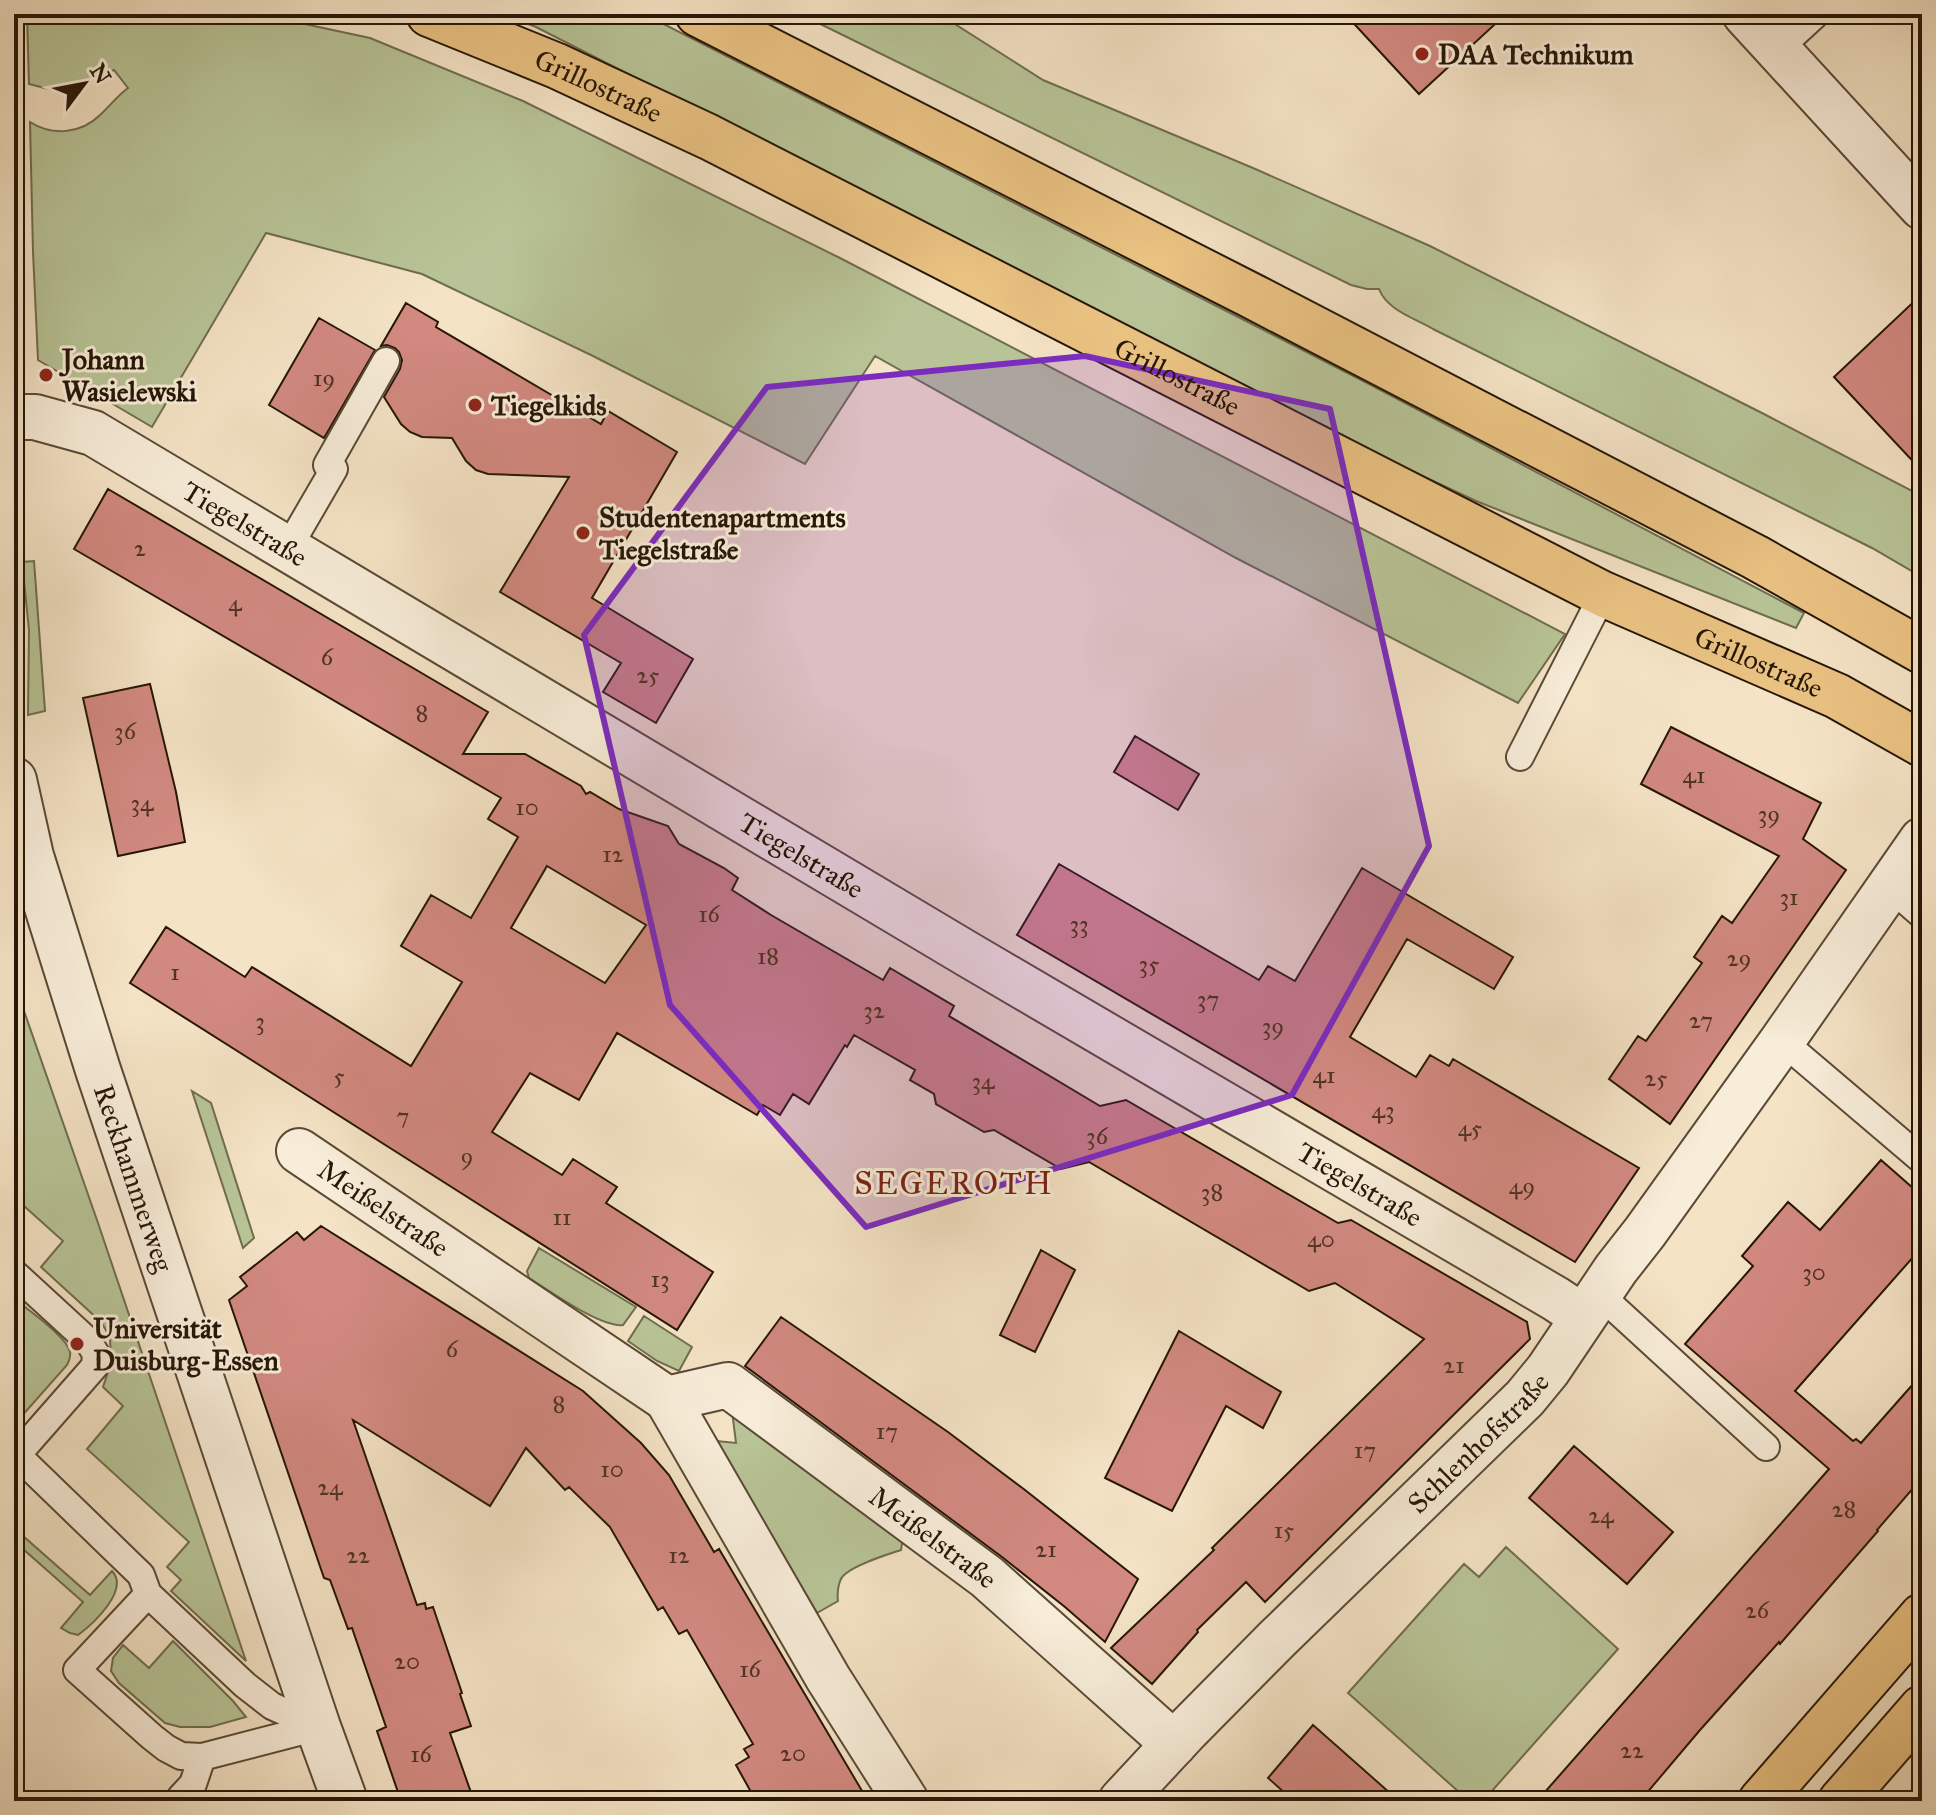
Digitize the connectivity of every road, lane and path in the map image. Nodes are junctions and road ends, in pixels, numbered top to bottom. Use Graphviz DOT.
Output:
graph roads {
  1 [pos="429,14"];
  2 [pos="698,14"];
  3 [pos="1745,14"];
  4 [pos="1816,14"];
  5 [pos="1778,49"];
  6 [pos="1922,207"];
  7 [pos="386,361"];
  8 [pos="14,417"];
  9 [pos="287,550"];
  10 [pos="1603,594"];
  11 [pos="1922,651"];
  12 [pos="1922,744"];
  13 [pos="1520,757"];
  14 [pos="14,780"];
  15 [pos="1922,840"];
  16 [pos="1890,887"];
  17 [pos="1922,915"];
  18 [pos="1782,1041"];
  19 [pos="299,1151"];
  20 [pos="1922,1160"];
  21 [pos="14,1273"];
  22 [pos="1591,1305"];
  23 [pos="667,1399"];
  24 [pos="1766,1447"];
  25 [pos="148,1594"];
  26 [pos="1922,1616"];
  27 [pos="1922,1708"];
  28 [pos="318,1727"];
  29 [pos="1174,1744"];
  30 [pos="202,1757"];
  31 [pos="181,1797"];
  32 [pos="345,1801"];
  33 [pos="906,1801"];
  34 [pos="1121,1801"];
  35 [pos="1761,1801"];
  36 [pos="1841,1801"];
  1 -- 10 [label="main road, Grillostraße"];
  2 -- 11 [label="main road"];
  3 -- 5 [label="street"];
  4 -- 5 [label="lane"];
  5 -- 6 [label="street"];
  7 -- 9 [label="lane"];
  8 -- 9 [label="street, Tiegelstraße"];
  9 -- 22 [label="street, Tiegelstraße"];
  10 -- 12 [label="main road, Grillostraße"];
  10 -- 13 [label="lane"];
  14 -- 28 [label="street, Reckhammerweg"];
  15 -- 16 [label="street, Schlenhofstraße"];
  16 -- 17 [label="lane"];
  16 -- 18 [label="street, Schlenhofstraße"];
  18 -- 20 [label="lane"];
  18 -- 22 [label="street, Schlenhofstraße"];
  19 -- 23 [label="street, Meißelstraße"];
  21 -- 25 [label="lane"];
  22 -- 24 [label="lane"];
  22 -- 29 [label="street, Schlenhofstraße"];
  23 -- 29 [label="street, Meißelstraße"];
  23 -- 33 [label="street, Meißelstraße"];
  25 -- 28 [label="lane"];
  25 -- 30 [label="lane"];
  26 -- 35 [label="main road"];
  27 -- 36 [label="main road"];
  28 -- 30 [label="lane"];
  28 -- 32 [label="street, Reckhammerweg"];
  29 -- 34 [label="street, Schlenhofstraße"];
  30 -- 31 [label="lane"];
}
